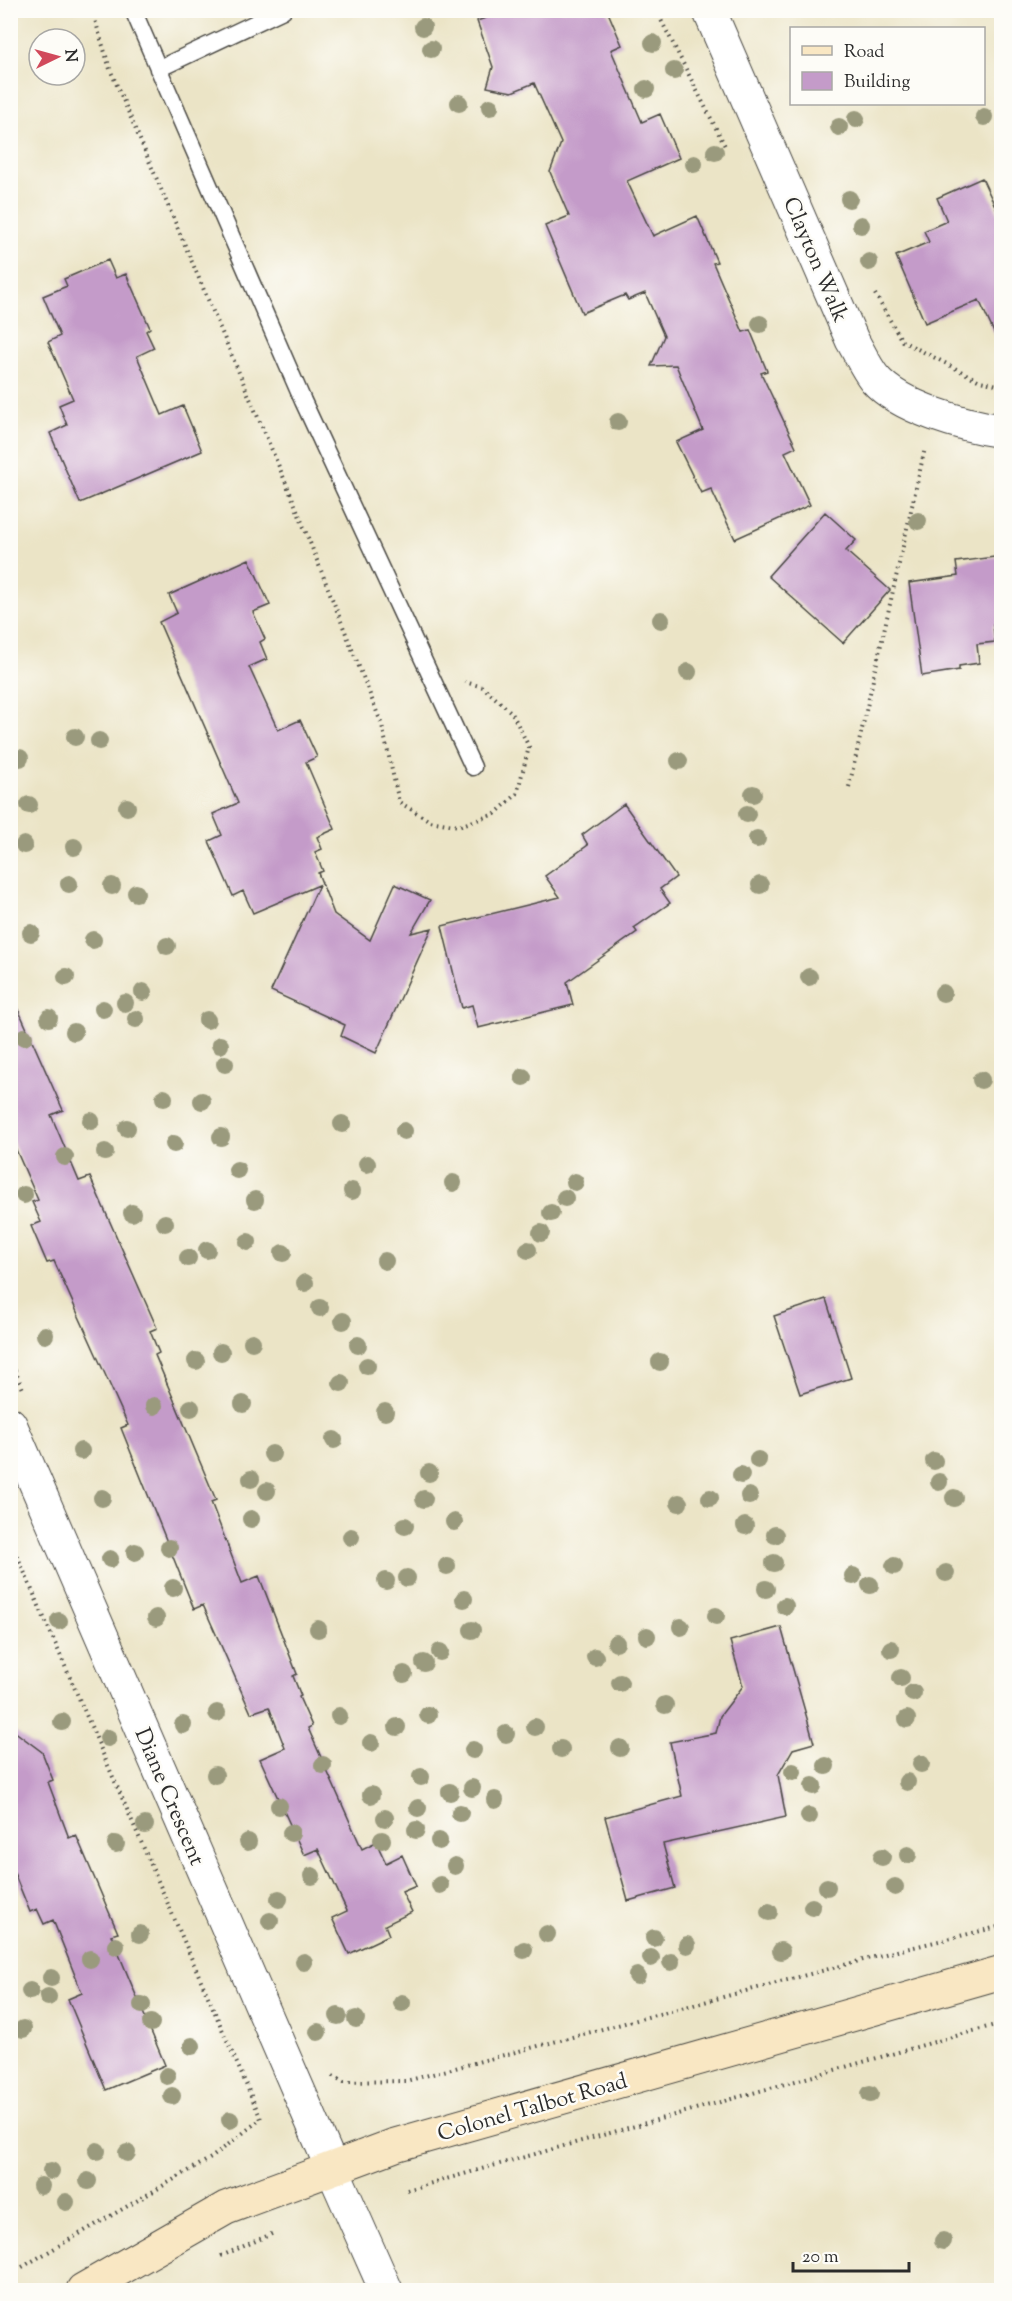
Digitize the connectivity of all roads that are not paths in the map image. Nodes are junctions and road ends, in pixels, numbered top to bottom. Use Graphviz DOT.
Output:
graph roads {
  1 [pos="133,10"];
  2 [pos="283,10"];
  3 [pos="709,10"];
  4 [pos="158,69"];
  5 [pos="1002,431"];
  6 [pos="473,767"];
  7 [pos="10,1424"];
  8 [pos="1002,1972"];
  9 [pos="332,2168"];
  10 [pos="83,2290"];
  11 [pos="386,2290"];
  1 -- 4 [label="lane"];
  2 -- 4 [label="lane"];
  3 -- 5 [label="street, Clayton Walk"];
  4 -- 6 [label="lane"];
  7 -- 9 [label="street, Diane Crescent"];
  8 -- 9 [label="main road, Colonel Talbot Road"];
  9 -- 10 [label="main road, Colonel Talbot Road"];
  9 -- 11 [label="street, Diane Crescent"];
}
